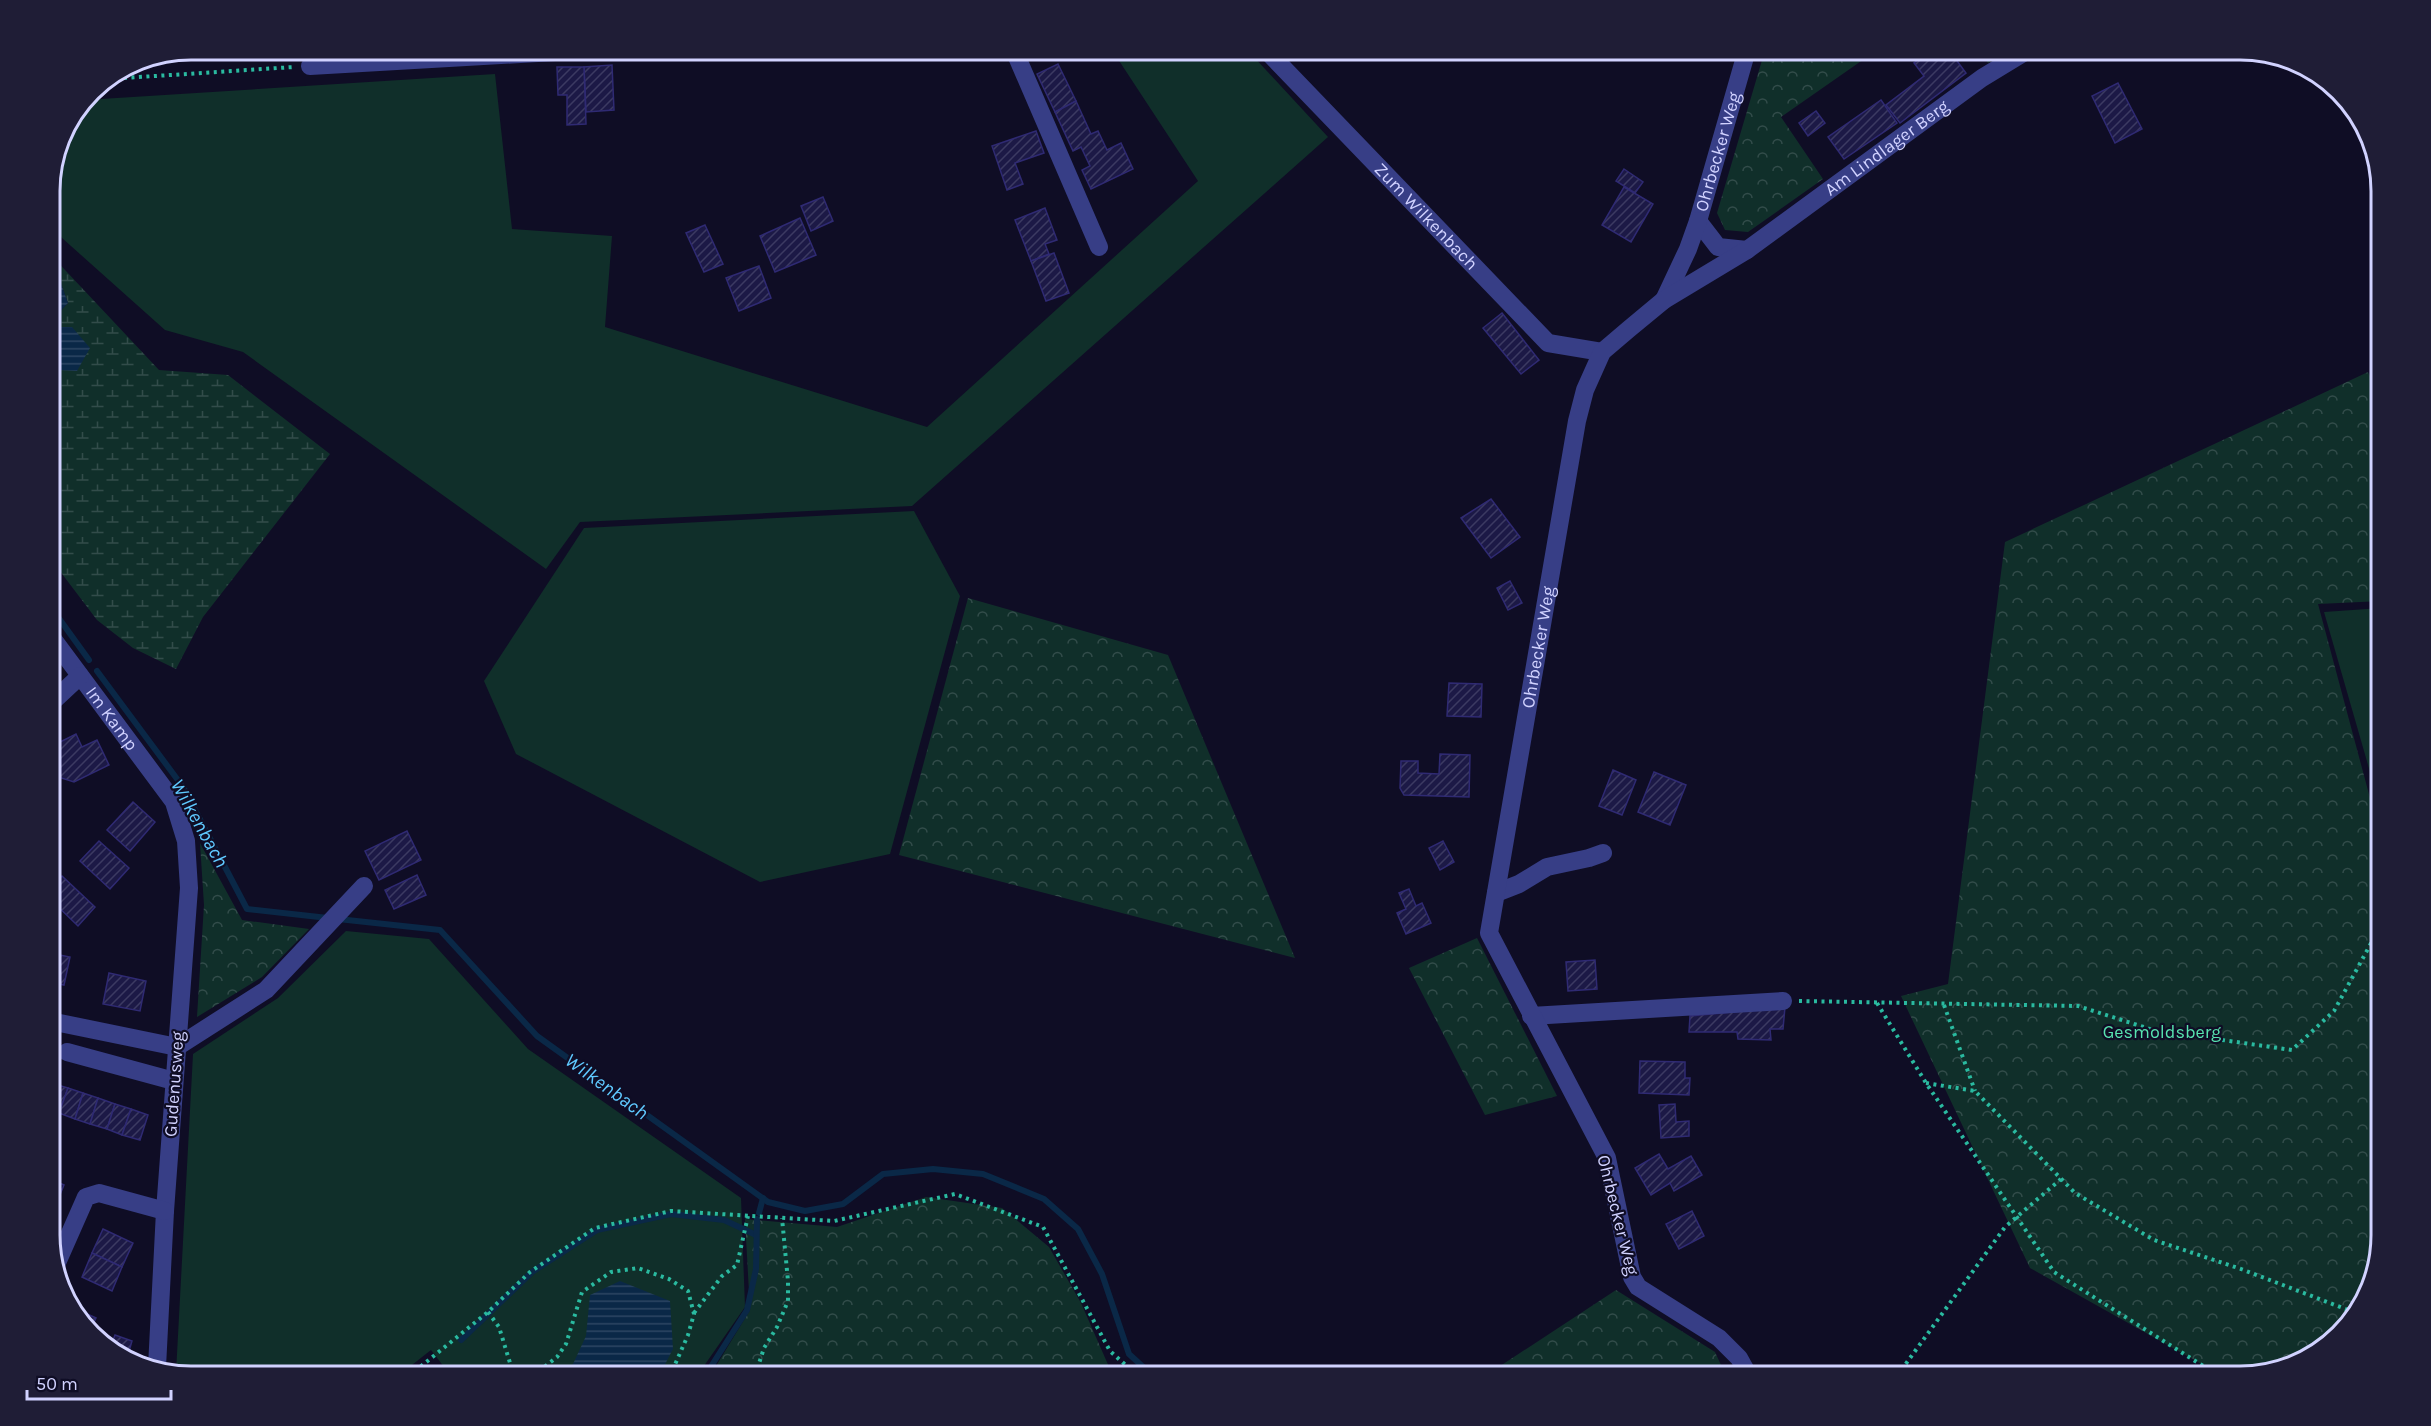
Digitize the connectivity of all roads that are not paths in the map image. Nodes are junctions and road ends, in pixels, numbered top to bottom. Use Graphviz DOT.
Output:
graph roads {
  1 [pos="415,60"];
  2 [pos="1018,60"];
  3 [pos="1276,60"];
  4 [pos="1744,60"];
  5 [pos="2012,60"];
  6 [pos="310,66"];
  7 [pos="1698,221"];
  8 [pos="1099,246"];
  9 [pos="1747,250"];
  10 [pos="1664,300"];
  11 [pos="1602,352"];
  12 [pos="60,649"];
  13 [pos="80,676"];
  14 [pos="60,695"];
  15 [pos="174,802"];
  16 [pos="1603,853"];
  17 [pos="364,886"];
  18 [pos="1496,893"];
  19 [pos="1784,1001"];
  20 [pos="1531,1016"];
  21 [pos="60,1023"];
  22 [pos="177,1047"];
  23 [pos="67,1052"];
  24 [pos="174,1081"];
  25 [pos="165,1212"];
  26 [pos="62,1253"];
  27 [pos="157,1362"];
  28 [pos="1743,1366"];
  1 -- 6 [label="street"];
  2 -- 8 [label="street"];
  3 -- 11 [label="street, Zum Wilkenbach"];
  4 -- 7 [label="street, Ohrbecker Weg"];
  5 -- 9 [label="street, Am Lindlager Berg"];
  7 -- 9 [label="street, Ohrbecker Weg"];
  7 -- 10 [label="street, Ohrbecker Weg"];
  9 -- 10 [label="street, Ohrbecker Weg"];
  10 -- 11 [label="street, Ohrbecker Weg"];
  11 -- 18 [label="street, Ohrbecker Weg"];
  12 -- 13 [label="street, Im Kamp"];
  13 -- 14 [label="street"];
  13 -- 15 [label="street, Im Kamp"];
  15 -- 22 [label="street, Gudenusweg"];
  16 -- 18 [label="street"];
  17 -- 22 [label="street"];
  18 -- 20 [label="street, Ohrbecker Weg"];
  19 -- 20 [label="street"];
  20 -- 28 [label="street, Ohrbecker Weg"];
  21 -- 22 [label="street"];
  22 -- 24 [label="street, Gudenusweg"];
  23 -- 24 [label="street"];
  24 -- 25 [label="street, Gudenusweg"];
  25 -- 26 [label="street"];
  25 -- 27 [label="street, Gudenusweg"];
}
